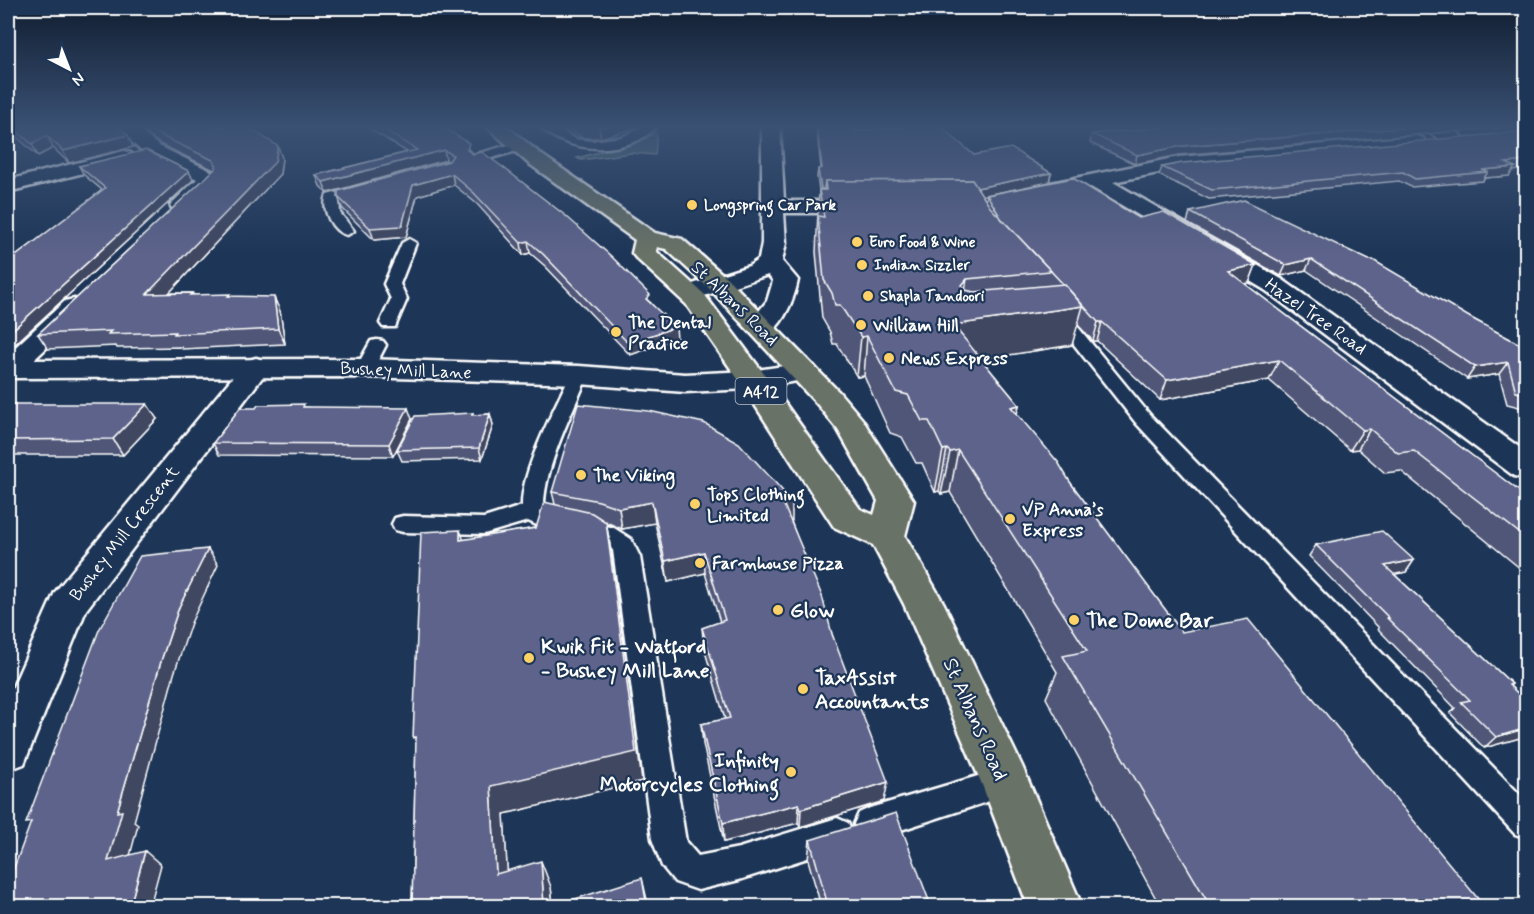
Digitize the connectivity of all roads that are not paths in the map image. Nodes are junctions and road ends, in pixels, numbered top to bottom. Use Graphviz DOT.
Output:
graph roads {
  1 [pos="77,169"];
  2 [pos="191,169"];
  3 [pos="551,169"];
  4 [pos="772,169"];
  5 [pos="1151,169"];
  6 [pos="1094,180"];
  7 [pos="381,183"];
  8 [pos="8,186"];
  9 [pos="1016,196"];
  10 [pos="772,207"];
  11 [pos="887,207"];
  12 [pos="168,218"];
  13 [pos="347,231"];
  14 [pos="647,238"];
  15 [pos="409,243"];
  16 [pos="770,262"];
  17 [pos="719,284"];
  18 [pos="92,290"];
  19 [pos="689,293"];
  20 [pos="1040,308"];
  21 [pos="389,324"];
  22 [pos="761,326"];
  23 [pos="256,367"];
  24 [pos="8,369"];
  25 [pos="804,372"];
  26 [pos="579,375"];
  27 [pos="754,380"];
  28 [pos="1527,468"];
  29 [pos="533,510"];
  30 [pos="403,524"];
  31 [pos="887,536"];
  32 [pos="8,749"];
  33 [pos="1005,782"];
  34 [pos="1527,823"];
  35 [pos="1055,906"];
  1 -- 8 [label="street"];
  2 -- 12 [label="street"];
  3 -- 14 [label="main road, St Albans Road / A412"];
  4 -- 10 [label="street"];
  5 -- 6 [label="street"];
  6 -- 9 [label="street"];
  6 -- 28 [label="street, Hazel Tree Road"];
  7 -- 13 [label="lane"];
  10 -- 11 [label="street"];
  10 -- 16 [label="street"];
  14 -- 17 [label="main road, St Albans Road / A412"];
  14 -- 19 [label="main road, St Albans Road / A412"];
  15 -- 21 [label="lane"];
  16 -- 17 [label="street"];
  16 -- 22 [label="street"];
  17 -- 19 [label="street"];
  17 -- 22 [label="main road, St Albans Road / A412"];
  18 -- 24 [label="street"];
  19 -- 27 [label="main road, St Albans Road / A412"];
  20 -- 34 [label="lane"];
  22 -- 25 [label="main road, St Albans Road / A412"];
  23 -- 24 [label="street, Bushey Mill Lane"];
  23 -- 26 [label="street, Bushey Mill Lane"];
  23 -- 32 [label="street, Bushey Mill Crescent"];
  25 -- 27 [label="street, Bushey Mill Lane"];
  25 -- 31 [label="main road, St Albans Road / A412"];
  26 -- 27 [label="street, Bushey Mill Lane"];
  26 -- 29 [label="lane"];
  27 -- 31 [label="main road, St Albans Road / A412"];
  29 -- 30 [label="lane"];
  29 -- 33 [label="lane"];
  31 -- 33 [label="main road, St Albans Road"];
  33 -- 35 [label="main road, St Albans Road"];
}
